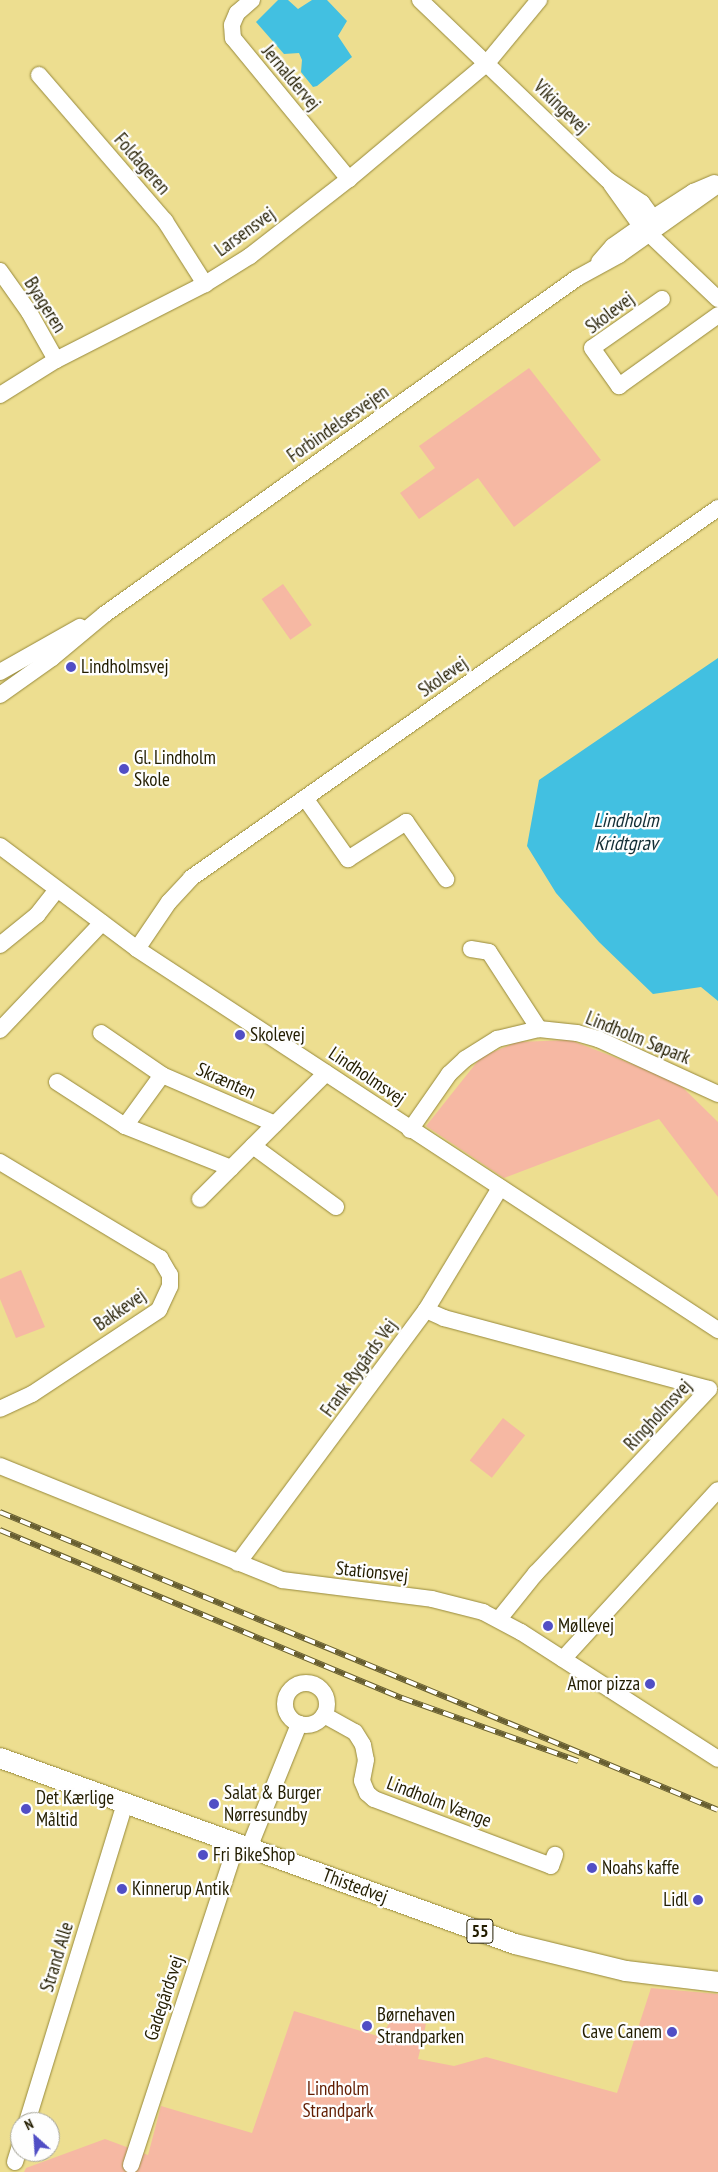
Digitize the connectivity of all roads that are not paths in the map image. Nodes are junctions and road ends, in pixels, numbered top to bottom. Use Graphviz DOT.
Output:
graph roads {
  1 [pos="252,0"];
  2 [pos="420,0"];
  3 [pos="539,0"];
  4 [pos="486,62"];
  5 [pos="39,76"];
  6 [pos="349,179"];
  7 [pos="718,181"];
  8 [pos="718,185"];
  9 [pos="648,226"];
  10 [pos="0,272"];
  11 [pos="205,284"];
  12 [pos="662,299"];
  13 [pos="718,299"];
  14 [pos="718,315"];
  15 [pos="56,360"];
  16 [pos="0,395"];
  17 [pos="718,508"];
  18 [pos="104,614"];
  19 [pos="0,672"];
  20 [pos="0,696"];
  21 [pos="305,798"];
  22 [pos="0,846"];
  23 [pos="446,879"];
  24 [pos="56,890"];
  25 [pos="102,923"];
  26 [pos="0,945"];
  27 [pos="137,949"];
  28 [pos="471,949"];
  29 [pos="539,1029"];
  30 [pos="0,1030"];
  31 [pos="101,1033"];
  32 [pos="326,1073"];
  33 [pos="162,1075"];
  34 [pos="57,1082"];
  35 [pos="718,1094"];
  36 [pos="275,1124"];
  37 [pos="124,1126"];
  38 [pos="410,1130"];
  39 [pos="253,1146"];
  40 [pos="0,1162"];
  41 [pos="231,1168"];
  42 [pos="500,1188"];
  43 [pos="200,1199"];
  44 [pos="336,1207"];
  45 [pos="426,1310"];
  46 [pos="718,1330"];
  47 [pos="714,1390"];
  48 [pos="0,1409"];
  49 [pos="0,1466"];
  50 [pos="718,1490"];
  51 [pos="238,1563"];
  52 [pos="499,1619"];
  53 [pos="563,1659"];
  54 [pos="324,1715"];
  55 [pos="299,1724"];
  56 [pos="0,1758"];
  57 [pos="718,1759"];
  58 [pos="125,1804"];
  59 [pos="243,1846"];
  60 [pos="555,1855"];
  61 [pos="718,1982"];
  62 [pos="30,2112"];
  63 [pos="131,2165"];
  1 -- 6 [label="street, Jernaldervej"];
  2 -- 4 [label="street, Vikingevej"];
  3 -- 4 [label="street"];
  4 -- 6 [label="street, Larsensvej"];
  4 -- 9 [label="street, Vikingevej"];
  5 -- 11 [label="street, Foldageren"];
  6 -- 11 [label="street, Larsensvej"];
  7 -- 9 [label="street, Forbindelsesvejen"];
  8 -- 9 [label="street, Forbindelsesvejen"];
  9 -- 13 [label="street"];
  9 -- 18 [label="street, Forbindelsesvejen"];
  10 -- 15 [label="street, Byageren"];
  11 -- 15 [label="street, Larsensvej"];
  12 -- 14 [label="street, Skolevej"];
  15 -- 16 [label="street, Larsensvej"];
  17 -- 21 [label="street, Skolevej"];
  18 -- 19 [label="street, Forbindelsesvejen"];
  18 -- 20 [label="street, Forbindelsesvejen"];
  21 -- 23 [label="street"];
  21 -- 27 [label="street, Skolevej"];
  22 -- 24 [label="street, Lindholmsvej"];
  24 -- 25 [label="street, Lindholmsvej"];
  24 -- 26 [label="street"];
  25 -- 27 [label="street, Lindholmsvej"];
  25 -- 30 [label="street"];
  27 -- 32 [label="street, Lindholmsvej"];
  28 -- 29 [label="street"];
  29 -- 35 [label="street, Lindholm Søpark"];
  29 -- 38 [label="street, Lindholm Søpark"];
  31 -- 33 [label="street, Skrænten"];
  32 -- 36 [label="street"];
  32 -- 38 [label="street, Lindholmsvej"];
  33 -- 36 [label="street, Skrænten"];
  33 -- 37 [label="street"];
  34 -- 37 [label="street"];
  36 -- 39 [label="street"];
  37 -- 41 [label="street"];
  38 -- 42 [label="street, Lindholmsvej"];
  39 -- 41 [label="street"];
  39 -- 44 [label="street"];
  40 -- 48 [label="street, Bakkevej"];
  41 -- 43 [label="street"];
  42 -- 45 [label="street, Frank Rygårds Vej"];
  42 -- 46 [label="street, Lindholmsvej"];
  45 -- 47 [label="street, Ringholmsvej"];
  45 -- 51 [label="street, Frank Rygårds Vej"];
  47 -- 52 [label="street, Ringholmsvej"];
  49 -- 51 [label="street, Stationsvej"];
  50 -- 53 [label="street"];
  51 -- 52 [label="street, Stationsvej"];
  52 -- 53 [label="street, Stationsvej"];
  53 -- 57 [label="street, Stationsvej"];
  54 -- 55 [label="street"];
  54 -- 55 [label="street"];
  54 -- 60 [label="street, Lindholm Vænge"];
  55 -- 59 [label="street, Gadegårdsvej"];
  56 -- 58 [label="main road, Thistedvej / 55"];
  58 -- 59 [label="main road, Thistedvej / 55"];
  58 -- 62 [label="street, Strand Alle"];
  59 -- 61 [label="main road, Thistedvej / 55"];
  59 -- 63 [label="street, Gadegårdsvej"];
}
